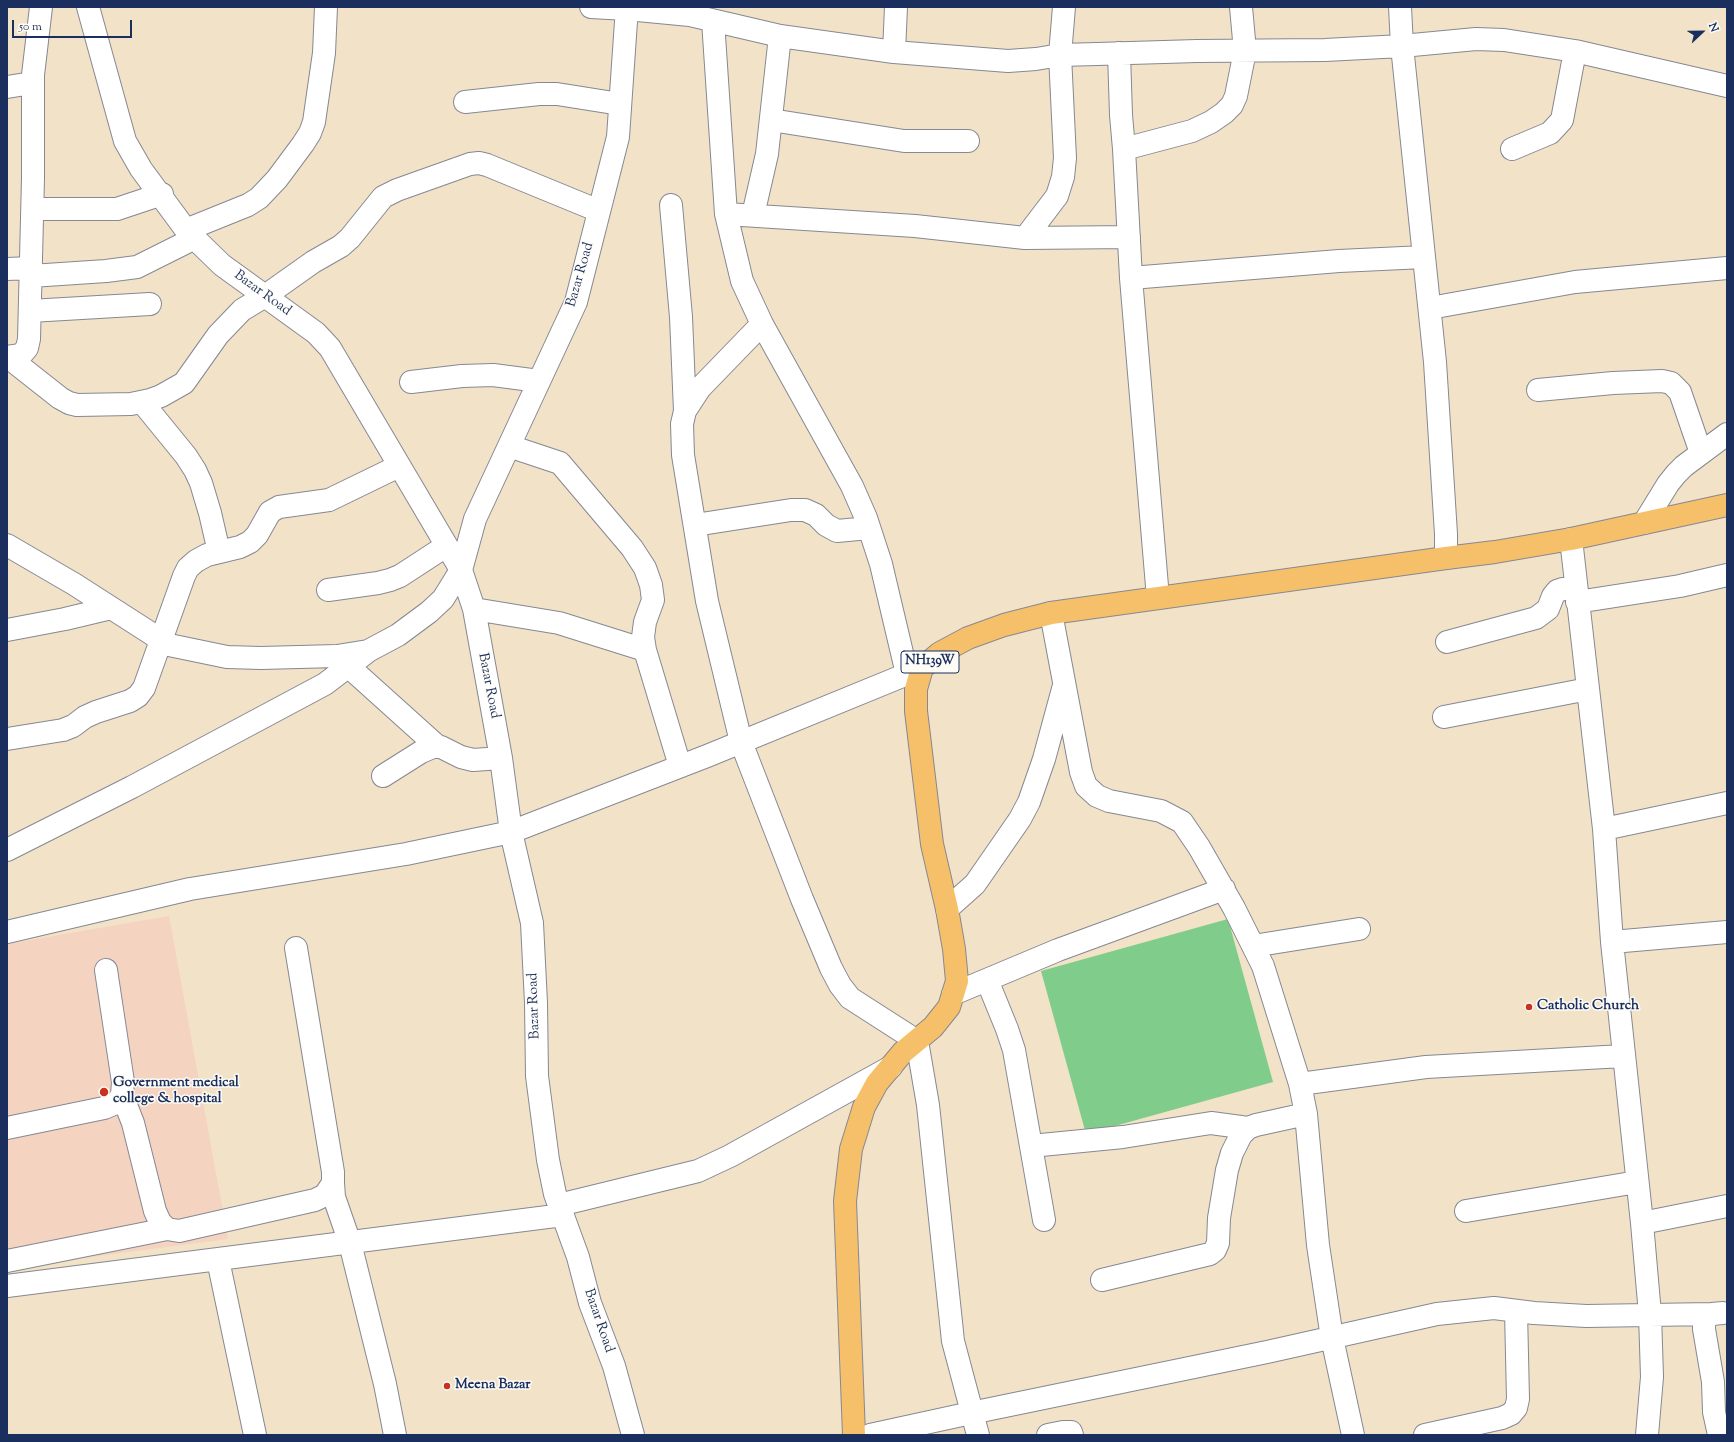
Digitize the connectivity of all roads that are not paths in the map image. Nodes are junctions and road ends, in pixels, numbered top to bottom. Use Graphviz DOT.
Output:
graph roads {
  1 [pos="41,7"];
  2 [pos="88,7"];
  3 [pos="326,7"];
  4 [pos="591,7"];
  5 [pos="896,7"];
  6 [pos="1064,7"];
  7 [pos="1242,7"];
  8 [pos="1400,7"];
  9 [pos="627,8"];
  10 [pos="692,11"];
  11 [pos="713,21"];
  12 [pos="780,36"];
  13 [pos="1402,46"];
  14 [pos="1244,51"];
  15 [pos="1575,51"];
  16 [pos="894,52"];
  17 [pos="1119,53"];
  18 [pos="1060,55"];
  19 [pos="32,82"];
  20 [pos="1727,86"];
  21 [pos="7,87"];
  22 [pos="465,102"];
  23 [pos="620,104"];
  24 [pos="770,120"];
  25 [pos="968,141"];
  26 [pos="1124,149"];
  27 [pos="1512,149"];
  28 [pos="162,194"];
  29 [pos="671,205"];
  30 [pos="33,209"];
  31 [pos="598,211"];
  32 [pos="726,214"];
  33 [pos="753,215"];
  34 [pos="191,234"];
  35 [pos="1129,237"];
  36 [pos="1025,238"];
  37 [pos="1424,258"];
  38 [pos="1727,268"];
  39 [pos="7,269"];
  40 [pos="31,272"];
  41 [pos="1131,278"];
  42 [pos="265,296"];
  43 [pos="150,304"];
  44 [pos="1430,308"];
  45 [pos="30,311"];
  46 [pos="762,324"];
  47 [pos="7,357"];
  48 [pos="539,381"];
  49 [pos="411,382"];
  50 [pos="1538,390"];
  51 [pos="142,402"];
  52 [pos="685,411"];
  53 [pos="1727,434"];
  54 [pos="509,446"];
  55 [pos="1701,453"];
  56 [pos="400,466"];
  57 [pos="1727,505"];
  58 [pos="1644,523"];
  59 [pos="695,525"];
  60 [pos="869,528"];
  61 [pos="1571,539"];
  62 [pos="7,545"];
  63 [pos="446,546"];
  64 [pos="219,552"];
  65 [pos="1446,558"];
  66 [pos="461,570"];
  67 [pos="1727,575"];
  68 [pos="328,590"];
  69 [pos="1576,595"];
  70 [pos="1158,598"];
  71 [pos="111,608"];
  72 [pos="474,609"];
  73 [pos="1051,613"];
  74 [pos="7,630"];
  75 [pos="161,640"];
  76 [pos="1447,642"];
  77 [pos="645,650"];
  78 [pos="368,651"];
  79 [pos="348,666"];
  80 [pos="915,671"];
  81 [pos="1064,684"];
  82 [pos="1588,689"];
  83 [pos="1444,717"];
  84 [pos="7,739"];
  85 [pos="741,742"];
  86 [pos="438,747"];
  87 [pos="501,758"];
  88 [pos="680,766"];
  89 [pos="383,776"];
  90 [pos="1727,803"];
  91 [pos="1604,829"];
  92 [pos="511,832"];
  93 [pos="7,850"];
  94 [pos="1224,889"];
  95 [pos="947,909"];
  96 [pos="1359,929"];
  97 [pos="7,932"];
  98 [pos="1727,932"];
  99 [pos="1612,942"];
  100 [pos="1253,946"];
  101 [pos="296,948"];
  102 [pos="106,970"];
  103 [pos="987,980"];
  104 [pos="953,994"];
  105 [pos="917,1041"];
  106 [pos="1623,1056"];
  107 [pos="891,1067"];
  108 [pos="1300,1084"];
  109 [pos="122,1095"];
  110 [pos="1306,1114"];
  111 [pos="7,1128"];
  112 [pos="1248,1128"];
  113 [pos="1031,1146"];
  114 [pos="1637,1182"];
  115 [pos="333,1183"];
  116 [pos="1727,1206"];
  117 [pos="561,1210"];
  118 [pos="1466,1211"];
  119 [pos="1044,1220"];
  120 [pos="1642,1222"];
  121 [pos="166,1229"];
  122 [pos="350,1243"];
  123 [pos="218,1260"];
  124 [pos="7,1261"];
  125 [pos="1102,1280"];
  126 [pos="7,1286"];
  127 [pos="1516,1311"];
  128 [pos="1650,1314"];
  129 [pos="1720,1314"];
  130 [pos="1332,1338"];
  131 [pos="971,1412"];
  132 [pos="255,1435"];
  133 [pos="395,1435"];
  134 [pos="633,1435"];
  135 [pos="854,1435"];
  136 [pos="870,1435"];
  137 [pos="978,1435"];
  138 [pos="1048,1435"];
  139 [pos="1072,1435"];
  140 [pos="1353,1435"];
  141 [pos="1425,1435"];
  142 [pos="1647,1435"];
  143 [pos="1719,1435"];
  1 -- 19 [label="street"];
  2 -- 28 [label="street, Bazar Road"];
  3 -- 34 [label="street"];
  4 -- 9 [label="street"];
  5 -- 16 [label="street"];
  6 -- 18 [label="street"];
  7 -- 14 [label="street"];
  8 -- 13 [label="street"];
  9 -- 10 [label="street"];
  9 -- 23 [label="street, Bazar Road"];
  10 -- 11 [label="street"];
  11 -- 12 [label="street"];
  11 -- 32 [label="street"];
  12 -- 16 [label="street"];
  12 -- 24 [label="street"];
  13 -- 14 [label="street"];
  13 -- 15 [label="street"];
  13 -- 37 [label="street"];
  14 -- 17 [label="street"];
  14 -- 26 [label="street"];
  15 -- 20 [label="street"];
  15 -- 27 [label="street"];
  16 -- 18 [label="street"];
  17 -- 18 [label="street"];
  17 -- 26 [label="street"];
  18 -- 36 [label="street"];
  19 -- 21 [label="street"];
  19 -- 30 [label="street"];
  22 -- 23 [label="street"];
  23 -- 31 [label="street, Bazar Road"];
  24 -- 25 [label="street"];
  24 -- 33 [label="street"];
  26 -- 35 [label="street"];
  28 -- 30 [label="street"];
  28 -- 34 [label="street, Bazar Road"];
  29 -- 52 [label="street"];
  30 -- 40 [label="street"];
  31 -- 42 [label="street"];
  31 -- 48 [label="street, Bazar Road"];
  32 -- 33 [label="street"];
  32 -- 46 [label="street"];
  33 -- 36 [label="street"];
  34 -- 40 [label="street"];
  34 -- 42 [label="street, Bazar Road"];
  35 -- 36 [label="street"];
  35 -- 41 [label="street"];
  37 -- 41 [label="street"];
  37 -- 44 [label="street"];
  38 -- 44 [label="street"];
  39 -- 40 [label="street"];
  40 -- 45 [label="street"];
  41 -- 70 [label="street"];
  42 -- 51 [label="street"];
  42 -- 56 [label="street, Bazar Road"];
  43 -- 45 [label="street"];
  44 -- 65 [label="street"];
  45 -- 47 [label="street"];
  46 -- 52 [label="street"];
  46 -- 60 [label="street"];
  47 -- 51 [label="street"];
  48 -- 49 [label="street"];
  48 -- 54 [label="street, Bazar Road"];
  50 -- 55 [label="street"];
  51 -- 64 [label="street"];
  52 -- 59 [label="street"];
  53 -- 55 [label="street"];
  54 -- 66 [label="street, Bazar Road"];
  54 -- 77 [label="street"];
  55 -- 58 [label="street"];
  56 -- 63 [label="street, Bazar Road"];
  56 -- 64 [label="street"];
  57 -- 58 [label="highway, NH139W"];
  58 -- 61 [label="highway, NH139W"];
  59 -- 60 [label="street"];
  59 -- 85 [label="street"];
  60 -- 80 [label="street"];
  61 -- 65 [label="highway, NH139W"];
  61 -- 69 [label="street"];
  62 -- 71 [label="street"];
  63 -- 66 [label="street, Bazar Road"];
  63 -- 68 [label="street"];
  64 -- 75 [label="street"];
  65 -- 70 [label="highway, NH139W"];
  66 -- 72 [label="street, Bazar Road"];
  66 -- 78 [label="street"];
  67 -- 69 [label="street"];
  69 -- 76 [label="street"];
  69 -- 82 [label="street"];
  70 -- 73 [label="highway, NH139W"];
  71 -- 74 [label="street"];
  71 -- 75 [label="street"];
  72 -- 77 [label="street"];
  72 -- 87 [label="street, Bazar Road"];
  73 -- 80 [label="highway, NH139W"];
  73 -- 81 [label="street"];
  75 -- 78 [label="street"];
  75 -- 84 [label="street"];
  77 -- 88 [label="street"];
  78 -- 79 [label="street"];
  79 -- 86 [label="street"];
  79 -- 93 [label="street"];
  80 -- 85 [label="street"];
  80 -- 95 [label="highway, NH139W"];
  81 -- 94 [label="street"];
  81 -- 95 [label="street"];
  82 -- 83 [label="street"];
  82 -- 91 [label="street"];
  85 -- 88 [label="street"];
  85 -- 105 [label="street"];
  86 -- 87 [label="street"];
  86 -- 89 [label="street"];
  87 -- 92 [label="street, Bazar Road"];
  88 -- 92 [label="street"];
  90 -- 91 [label="street"];
  91 -- 99 [label="street"];
  92 -- 97 [label="street"];
  92 -- 117 [label="street, Bazar Road"];
  94 -- 100 [label="street"];
  94 -- 103 [label="street"];
  95 -- 104 [label="highway, NH139W"];
  96 -- 100 [label="street"];
  98 -- 99 [label="street"];
  99 -- 106 [label="street"];
  100 -- 108 [label="street"];
  101 -- 115 [label="street"];
  102 -- 109 [label="street"];
  103 -- 104 [label="street"];
  103 -- 113 [label="street"];
  104 -- 105 [label="highway, NH139W"];
  105 -- 107 [label="highway, NH139W"];
  105 -- 131 [label="street"];
  106 -- 108 [label="street"];
  106 -- 114 [label="street"];
  107 -- 117 [label="street"];
  107 -- 135 [label="highway, NH139W"];
  108 -- 110 [label="street"];
  109 -- 111 [label="street"];
  109 -- 121 [label="street"];
  110 -- 112 [label="street"];
  110 -- 130 [label="street"];
  112 -- 113 [label="street"];
  112 -- 125 [label="street"];
  113 -- 119 [label="street"];
  114 -- 118 [label="street"];
  114 -- 120 [label="street"];
  115 -- 121 [label="street"];
  115 -- 122 [label="street"];
  116 -- 120 [label="street"];
  117 -- 122 [label="street"];
  117 -- 134 [label="street, Bazar Road"];
  120 -- 128 [label="street"];
  121 -- 124 [label="street"];
  122 -- 123 [label="street"];
  122 -- 133 [label="street"];
  123 -- 126 [label="street"];
  123 -- 132 [label="street"];
  127 -- 128 [label="street"];
  127 -- 130 [label="street"];
  127 -- 141 [label="street"];
  128 -- 129 [label="street"];
  128 -- 142 [label="street"];
  129 -- 143 [label="street"];
  130 -- 131 [label="street"];
  130 -- 140 [label="street"];
  131 -- 136 [label="street"];
  131 -- 137 [label="street"];
  138 -- 139 [label="street"];
}
